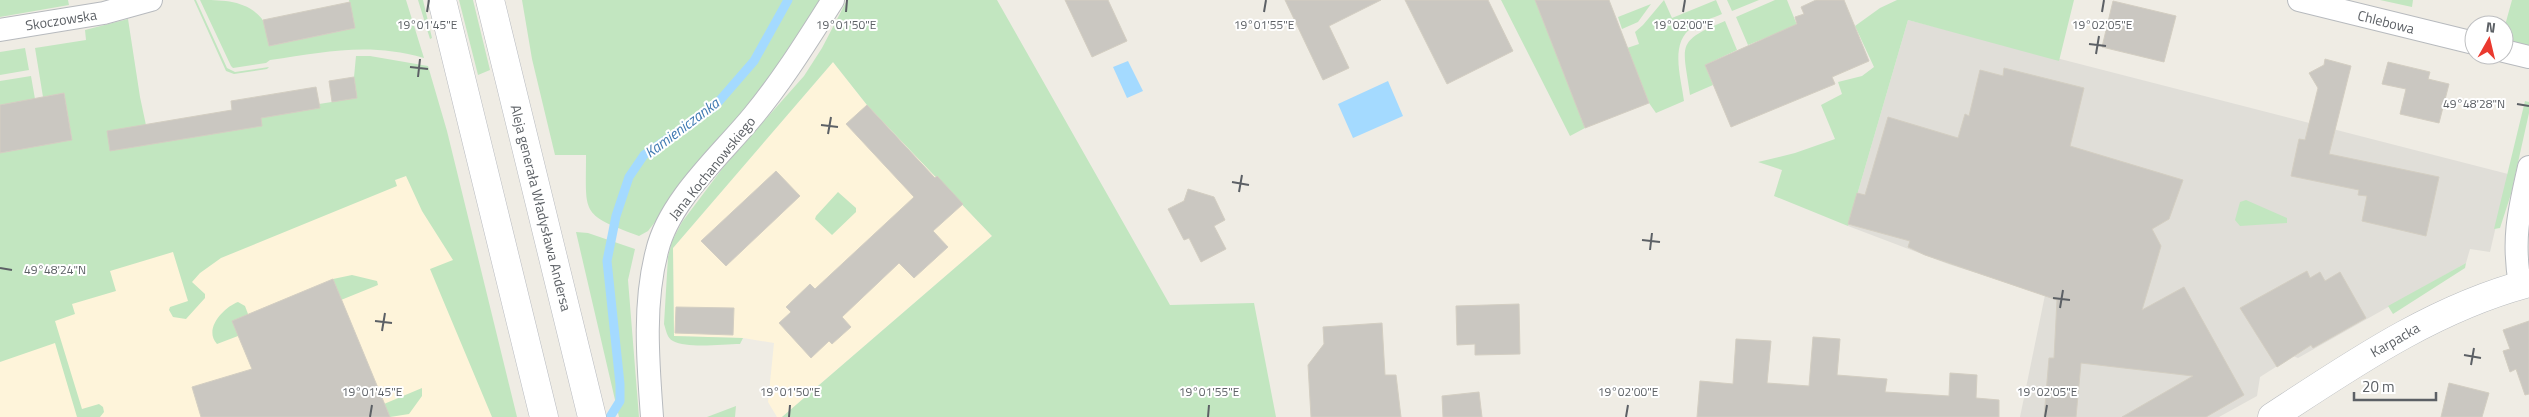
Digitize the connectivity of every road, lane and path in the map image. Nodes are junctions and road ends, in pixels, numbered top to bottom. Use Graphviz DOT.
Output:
graph roads {
  1 [pos="151,0"];
  2 [pos="442,0"];
  3 [pos="490,0"];
  4 [pos="833,0"];
  5 [pos="2298,0"];
  6 [pos="0,30"];
  7 [pos="2464,41"];
  8 [pos="2514,53"];
  9 [pos="2529,57"];
  10 [pos="2529,167"];
  11 [pos="2524,284"];
  12 [pos="544,417"];
  13 [pos="592,417"];
  14 [pos="652,417"];
  15 [pos="2272,417"];
  1 -- 6 [label="street, Skoczowska"];
  2 -- 12 [label="main road"];
  3 -- 13 [label="main road, Aleja generała Władysława Andersa"];
  4 -- 14 [label="street, Jana Kochanowskiego"];
  5 -- 7 [label="street, Chlebowa"];
  8 -- 9 [label="street"];
  10 -- 11 [label="street"];
  11 -- 15 [label="main road, Karpacka"];
}
